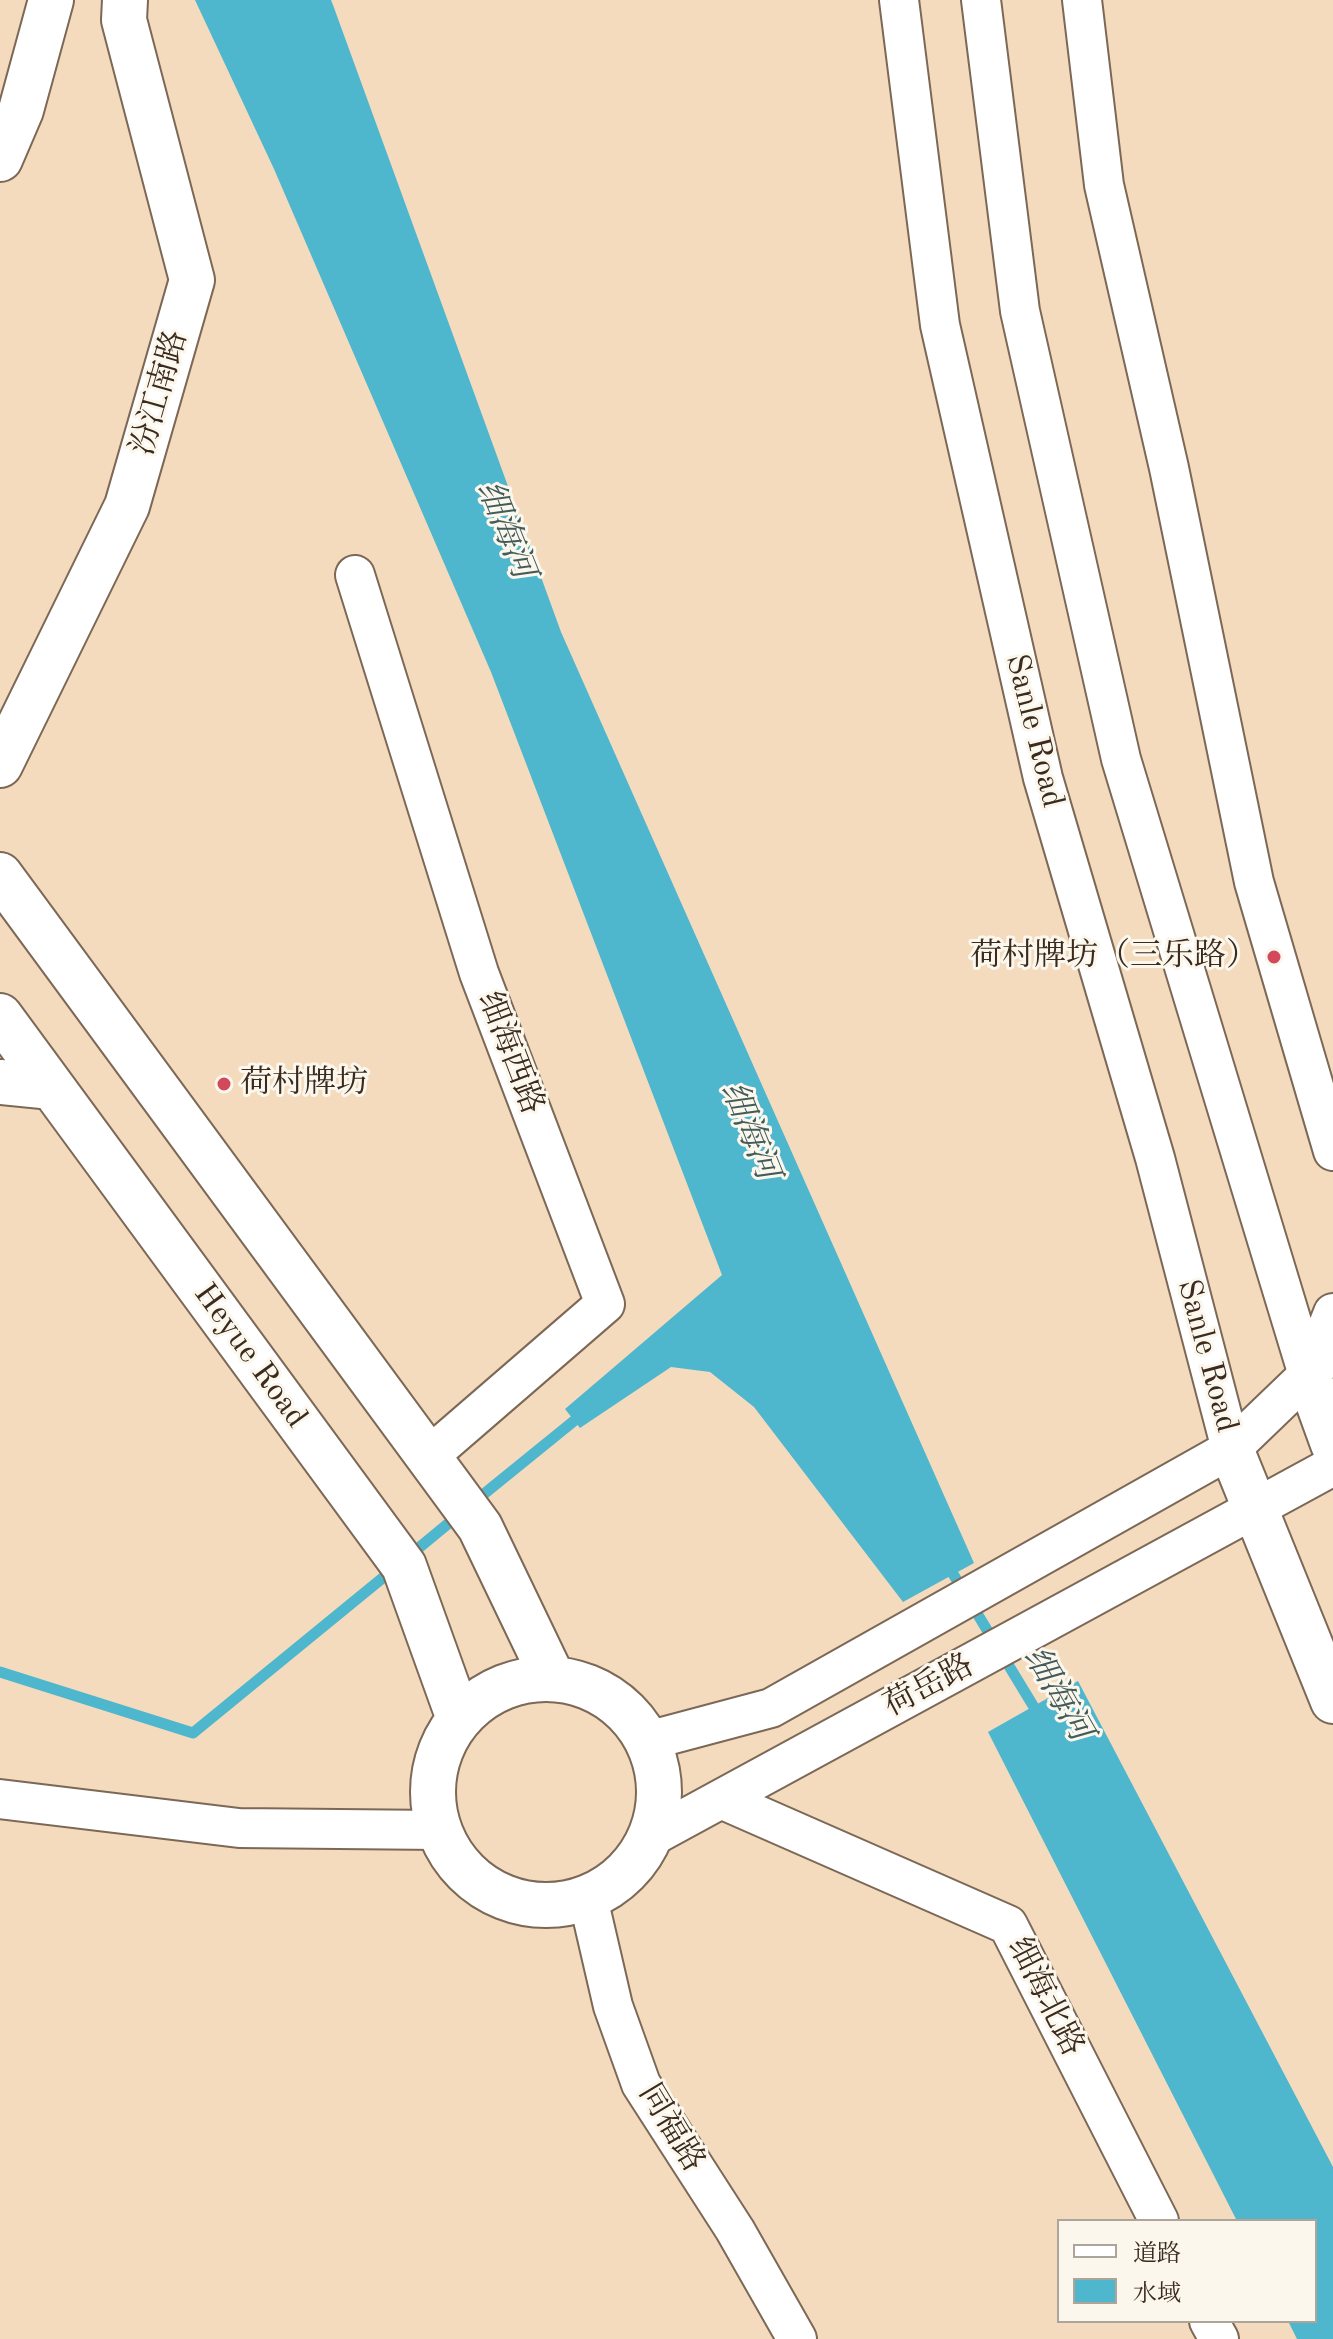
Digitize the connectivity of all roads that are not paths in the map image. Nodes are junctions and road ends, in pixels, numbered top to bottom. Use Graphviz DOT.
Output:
graph roads {
  1 [pos="51,0"];
  2 [pos="125,0"];
  3 [pos="899,0"];
  4 [pos="981,0"];
  5 [pos="1082,0"];
  6 [pos="0,159"];
  7 [pos="355,575"];
  8 [pos="0,765"];
  9 [pos="0,875"];
  10 [pos="0,1016"];
  11 [pos="0,1082"];
  12 [pos="52,1087"];
  13 [pos="1333,1151"];
  14 [pos="1333,1313"];
  15 [pos="1321,1363"];
  16 [pos="1333,1444"];
  17 [pos="1231,1449"];
  18 [pos="428,1457"];
  19 [pos="1333,1466"];
  20 [pos="1254,1511"];
  21 [pos="553,1679"];
  22 [pos="1333,1701"];
  23 [pos="459,1719"];
  24 [pos="647,1741"];
  25 [pos="0,1799"];
  26 [pos="721,1799"];
  27 [pos="439,1830"];
  28 [pos="651,1837"];
  29 [pos="588,1898"];
  30 [pos="1158,2219"];
  31 [pos="797,2339"];
  1 -- 6 [label="main road"];
  2 -- 8 [label="main road, 汾江南路"];
  3 -- 17 [label="street, Sanle Road"];
  4 -- 15 [label="street"];
  5 -- 13 [label="street"];
  7 -- 18 [label="street, 细海西路"];
  9 -- 18 [label="main road"];
  10 -- 12 [label="main road, Heyue Road"];
  11 -- 12 [label="main road"];
  12 -- 23 [label="main road, Heyue Road"];
  14 -- 15 [label="street"];
  15 -- 16 [label="main road"];
  15 -- 17 [label="street, 荷岳路"];
  17 -- 20 [label="main road"];
  17 -- 24 [label="street, 荷岳路"];
  18 -- 21 [label="main road"];
  19 -- 20 [label="street, 荷岳路"];
  20 -- 22 [label="main road"];
  20 -- 26 [label="street, 荷岳路"];
  21 -- 23 [label="main road"];
  21 -- 24 [label="main road"];
  23 -- 27 [label="main road"];
  24 -- 28 [label="main road"];
  25 -- 27 [label="street"];
  26 -- 28 [label="street, 荷岳路"];
  26 -- 30 [label="street, 细海北路"];
  27 -- 29 [label="main road"];
  28 -- 29 [label="main road"];
  29 -- 31 [label="street, 同福路"];
}
